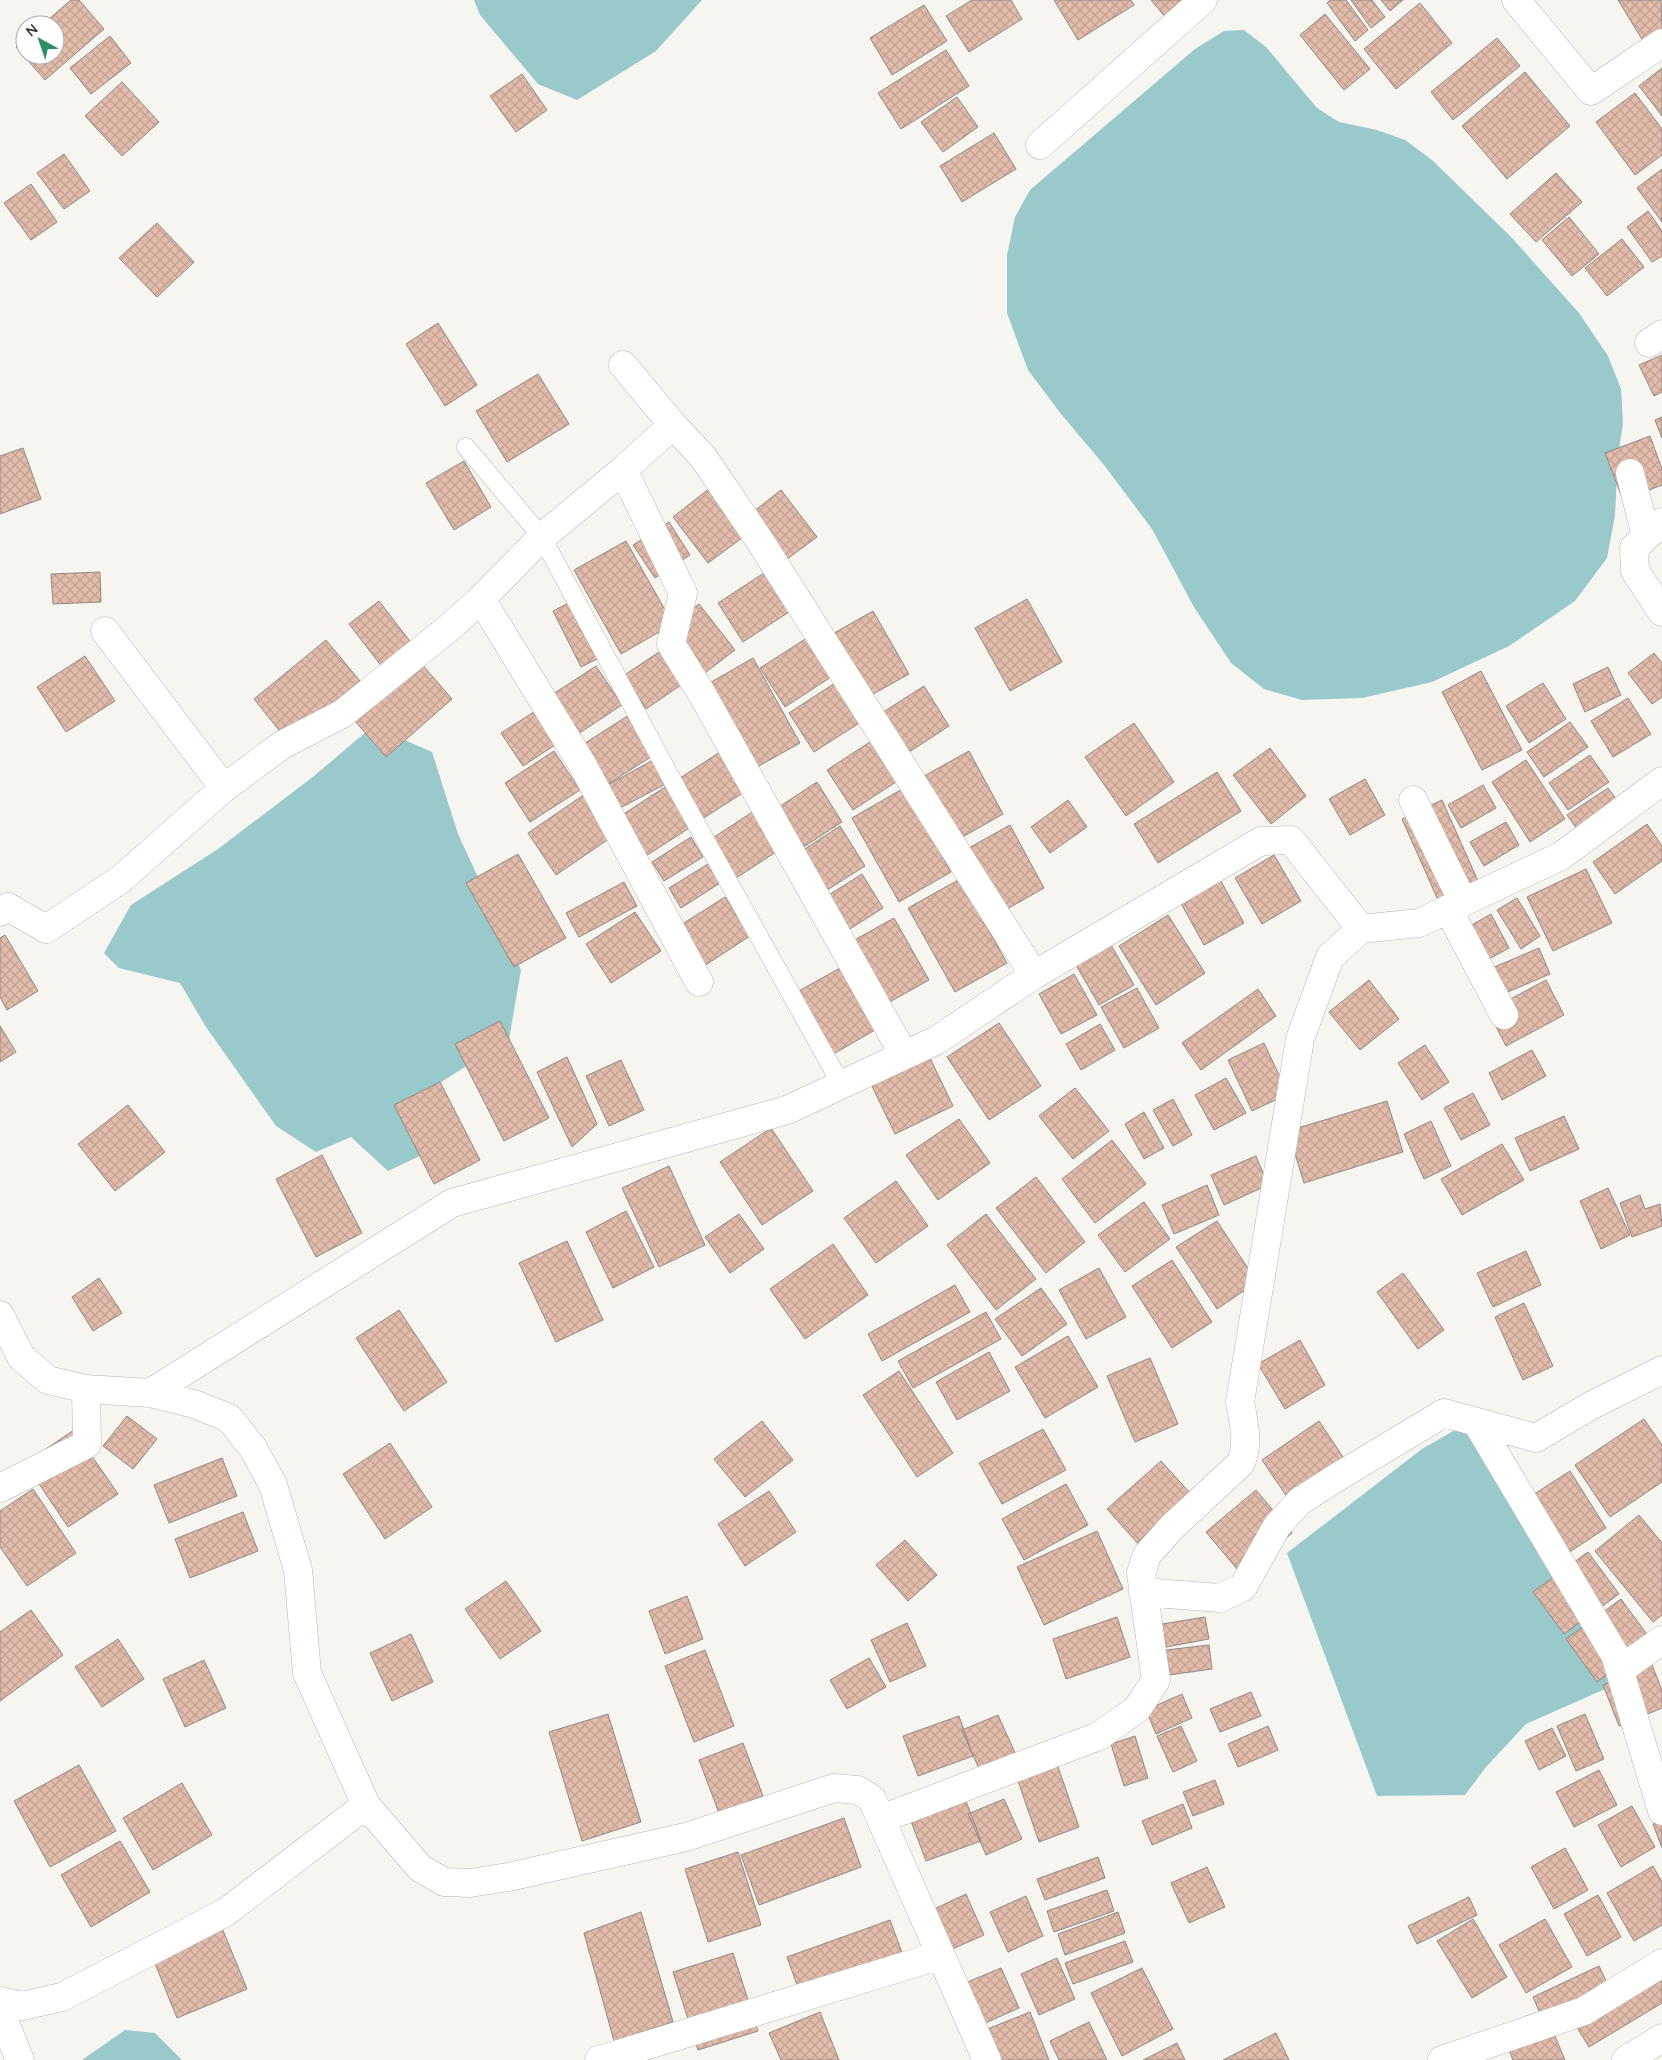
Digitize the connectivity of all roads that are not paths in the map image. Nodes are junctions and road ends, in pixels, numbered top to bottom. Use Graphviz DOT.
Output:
graph roads {
  1 [pos="1203,0"];
  2 [pos="1516,0"];
  3 [pos="1662,43"];
  4 [pos="1040,145"];
  5 [pos="624,365"];
  6 [pos="673,424"];
  7 [pos="466,448"];
  8 [pos="623,470"];
  9 [pos="1630,473"];
  10 [pos="1654,529"];
  11 [pos="542,537"];
  12 [pos="481,599"];
  13 [pos="1662,612"];
  14 [pos="104,631"];
  15 [pos="1662,781"];
  16 [pos="224,788"];
  17 [pos="1412,800"];
  18 [pos="1455,906"];
  19 [pos="0,912"];
  20 [pos="1361,929"];
  21 [pos="1034,975"];
  22 [pos="699,982"];
  23 [pos="1504,1015"];
  24 [pos="904,1055"];
  25 [pos="841,1084"];
  26 [pos="0,1315"];
  27 [pos="1662,1370"];
  28 [pos="86,1389"];
  29 [pos="150,1393"];
  30 [pos="1478,1423"];
  31 [pos="0,1488"];
  32 [pos="1143,1592"];
  33 [pos="1662,1640"];
  34 [pos="1620,1670"];
  35 [pos="366,1805"];
  36 [pos="1662,1808"];
  37 [pos="881,1819"];
  38 [pos="941,1955"];
  39 [pos="1662,1963"];
  40 [pos="0,2001"];
  41 [pos="0,2011"];
  42 [pos="1662,2038"];
  43 [pos="20,2060"];
  44 [pos="599,2060"];
  45 [pos="987,2060"];
  46 [pos="1442,2060"];
  47 [pos="1626,2060"];
  1 -- 4 [label="street"];
  2 -- 3 [label="street"];
  5 -- 6 [label="street"];
  6 -- 8 [label="street"];
  6 -- 21 [label="street"];
  7 -- 11 [label="lane"];
  8 -- 11 [label="street"];
  8 -- 24 [label="street"];
  9 -- 10 [label="street"];
  10 -- 13 [label="street"];
  11 -- 12 [label="street"];
  11 -- 25 [label="lane"];
  12 -- 16 [label="street"];
  12 -- 22 [label="street"];
  14 -- 16 [label="street"];
  15 -- 18 [label="street"];
  16 -- 19 [label="street"];
  17 -- 18 [label="street"];
  18 -- 20 [label="street"];
  18 -- 23 [label="street"];
  20 -- 21 [label="street"];
  20 -- 32 [label="street"];
  21 -- 24 [label="street"];
  24 -- 25 [label="street"];
  25 -- 29 [label="street"];
  26 -- 28 [label="street"];
  27 -- 30 [label="street"];
  28 -- 29 [label="street"];
  28 -- 31 [label="street"];
  29 -- 35 [label="street"];
  30 -- 32 [label="street"];
  30 -- 34 [label="street"];
  32 -- 37 [label="street"];
  33 -- 34 [label="street"];
  34 -- 36 [label="street"];
  35 -- 37 [label="street"];
  35 -- 40 [label="street"];
  37 -- 38 [label="street"];
  38 -- 44 [label="street"];
  38 -- 45 [label="street"];
  39 -- 46 [label="street"];
  41 -- 43 [label="street"];
  42 -- 47 [label="street"];
}
